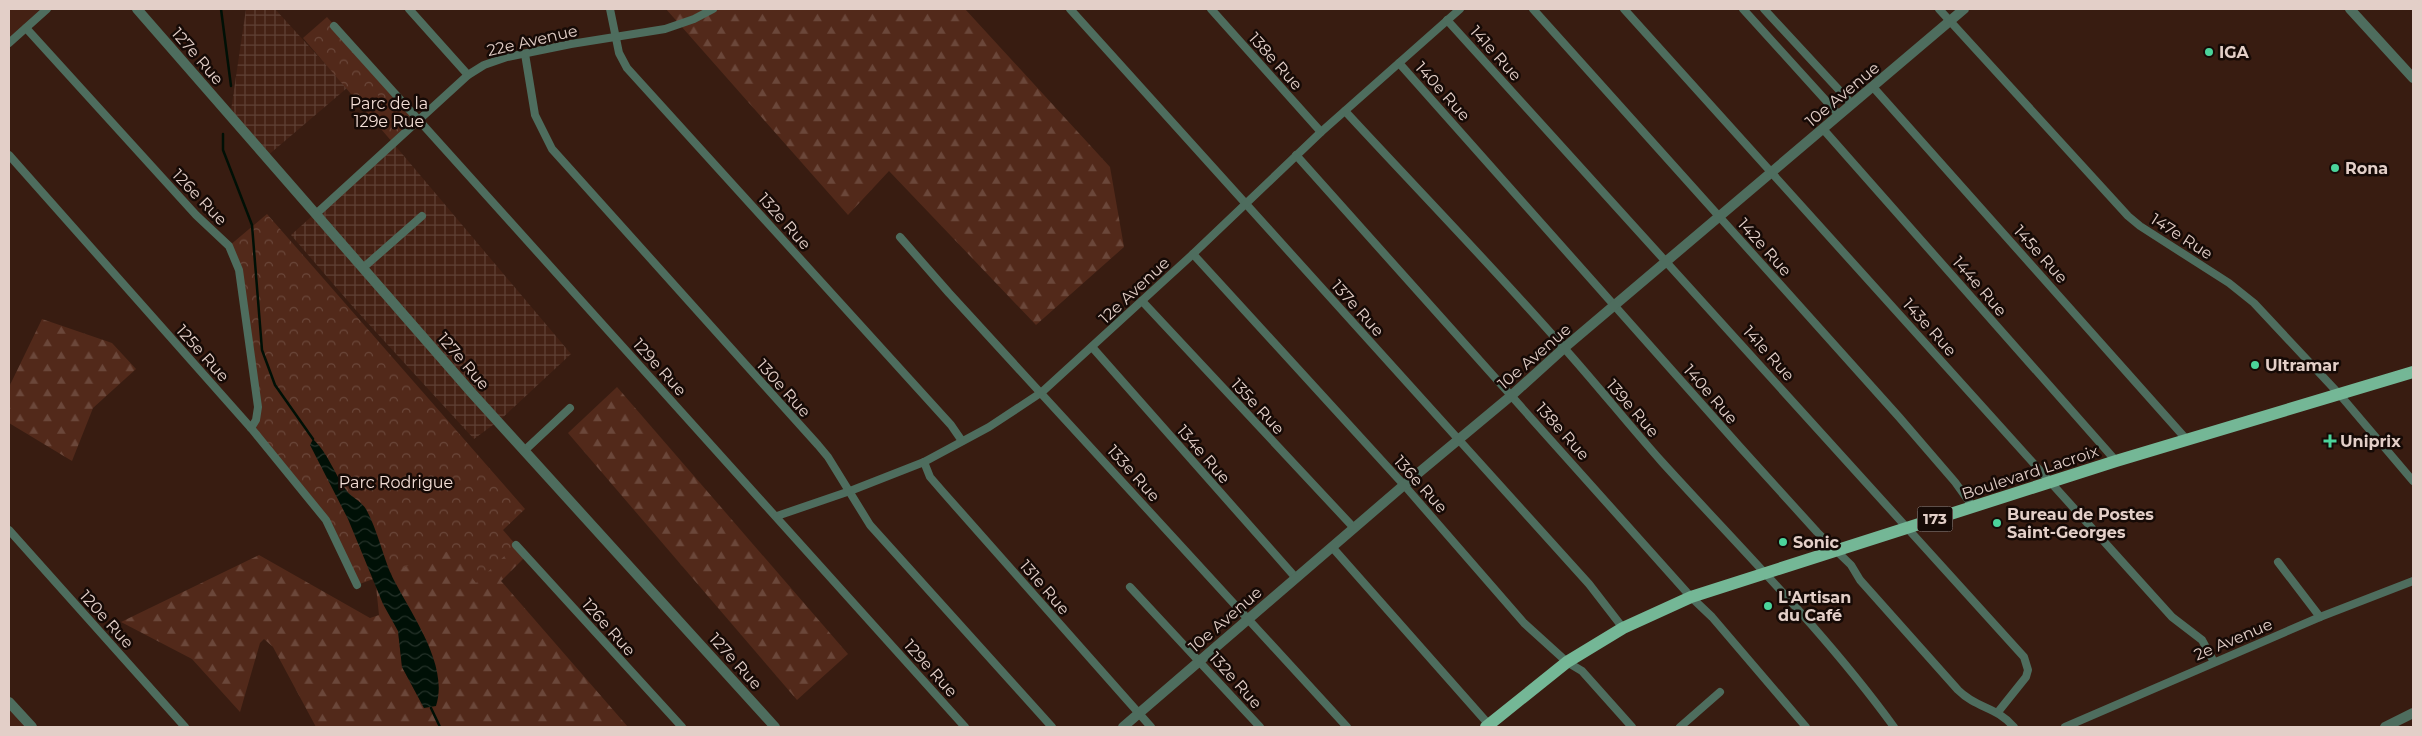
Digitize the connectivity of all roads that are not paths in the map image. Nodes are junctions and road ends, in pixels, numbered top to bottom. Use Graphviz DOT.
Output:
graph roads {
  1 [pos="47,9"];
  2 [pos="137,9"];
  3 [pos="409,9"];
  4 [pos="610,9"];
  5 [pos="713,9"];
  6 [pos="1070,9"];
  7 [pos="1211,9"];
  8 [pos="1460,9"];
  9 [pos="1533,9"];
  10 [pos="1624,9"];
  11 [pos="1743,9"];
  12 [pos="1764,9"];
  13 [pos="1939,9"];
  14 [pos="1964,9"];
  15 [pos="2350,9"];
  16 [pos="1447,20"];
  17 [pos="1950,21"];
  18 [pos="334,26"];
  19 [pos="26,28"];
  20 [pos="615,38"];
  21 [pos="9,43"];
  22 [pos="525,54"];
  23 [pos="1399,63"];
  24 [pos="468,75"];
  25 [pos="2413,78"];
  26 [pos="1873,87"];
  27 [pos="1852,104"];
  28 [pos="1345,111"];
  29 [pos="1839,115"];
  30 [pos="418,120"];
  31 [pos="1824,129"];
  32 [pos="1321,132"];
  33 [pos="9,155"];
  34 [pos="1296,155"];
  35 [pos="1772,174"];
  36 [pos="1246,203"];
  37 [pos="317,213"];
  38 [pos="422,216"];
  39 [pos="1720,217"];
  40 [pos="900,237"];
  41 [pos="1193,254"];
  42 [pos="1667,261"];
  43 [pos="364,267"];
  44 [pos="1142,301"];
  45 [pos="1615,306"];
  46 [pos="1092,347"];
  47 [pos="1564,348"];
  48 [pos="2413,372"];
  49 [pos="1042,392"];
  50 [pos="1512,395"];
  51 [pos="2340,395"];
  52 [pos="570,408"];
  53 [pos="251,428"];
  54 [pos="1459,440"];
  55 [pos="2187,440"];
  56 [pos="962,442"];
  57 [pos="524,451"];
  58 [pos="2116,461"];
  59 [pos="924,462"];
  60 [pos="2413,481"];
  61 [pos="2052,482"];
  62 [pos="1404,485"];
  63 [pos="850,491"];
  64 [pos="1974,507"];
  65 [pos="777,516"];
  66 [pos="1909,527"];
  67 [pos="1354,528"];
  68 [pos="9,530"];
  69 [pos="516,545"];
  70 [pos="1332,547"];
  71 [pos="1836,550"];
  72 [pos="2278,562"];
  73 [pos="1766,572"];
  74 [pos="1296,578"];
  75 [pos="2413,581"];
  76 [pos="357,585"];
  77 [pos="1130,587"];
  78 [pos="1691,597"];
  79 [pos="2320,617"];
  80 [pos="1248,618"];
  81 [pos="1623,628"];
  82 [pos="1200,660"];
  83 [pos="1567,662"];
  84 [pos="2214,662"];
  85 [pos="1720,692"];
  86 [pos="9,702"];
  87 [pos="1998,712"];
  88 [pos="2413,713"];
  89 [pos="1139,714"];
  90 [pos="1489,726"];
  91 [pos="32,727"];
  92 [pos="184,727"];
  93 [pos="682,727"];
  94 [pos="775,727"];
  95 [pos="965,727"];
  96 [pos="1052,727"];
  97 [pos="1124,727"];
  98 [pos="1151,727"];
  99 [pos="1260,727"];
  100 [pos="1347,727"];
  101 [pos="1632,727"];
  102 [pos="1680,727"];
  103 [pos="1806,727"];
  104 [pos="1894,727"];
  105 [pos="2014,727"];
  106 [pos="2065,727"];
  107 [pos="2385,727"];
  1 -- 19 [label="street"];
  2 -- 37 [label="street, 127e Rue"];
  3 -- 24 [label="street"];
  4 -- 20 [label="street, 132e Rue"];
  5 -- 20 [label="street, 22e Avenue"];
  6 -- 36 [label="street, 137e Rue"];
  7 -- 32 [label="street, 138e Rue"];
  8 -- 16 [label="street, 12e Avenue"];
  9 -- 39 [label="street, 142e Rue"];
  10 -- 35 [label="street, 143e Rue"];
  11 -- 29 [label="street"];
  12 -- 27 [label="street"];
  13 -- 17 [label="street, 147e Rue"];
  14 -- 17 [label="street, 10e Avenue"];
  15 -- 25 [label="street"];
  16 -- 23 [label="street, 12e Avenue"];
  16 -- 42 [label="street, 141e Rue"];
  17 -- 26 [label="street, 10e Avenue"];
  17 -- 51 [label="street, 147e Rue"];
  18 -- 30 [label="street, 129e Rue"];
  19 -- 21 [label="street"];
  19 -- 53 [label="street, 126e Rue"];
  20 -- 22 [label="street, 22e Avenue"];
  20 -- 56 [label="street, 132e Rue"];
  22 -- 24 [label="street, 22e Avenue"];
  22 -- 63 [label="street, 130e Rue"];
  23 -- 28 [label="street, 12e Avenue"];
  23 -- 45 [label="street, 140e Rue"];
  24 -- 30 [label="street, 22e Avenue"];
  26 -- 27 [label="street, 10e Avenue"];
  26 -- 55 [label="street, 145e Rue"];
  27 -- 29 [label="street, 10e Avenue"];
  28 -- 32 [label="street, 12e Avenue"];
  28 -- 47 [label="street, 139e Rue"];
  29 -- 31 [label="street, 10e Avenue"];
  30 -- 37 [label="street, 22e Avenue"];
  30 -- 65 [label="street, 129e Rue"];
  31 -- 35 [label="street, 10e Avenue"];
  31 -- 58 [label="street, 144e Rue"];
  32 -- 34 [label="street, 12e Avenue"];
  33 -- 53 [label="street, 125e Rue"];
  34 -- 36 [label="street, 12e Avenue"];
  34 -- 50 [label="street, 138e Rue"];
  35 -- 39 [label="street, 10e Avenue"];
  35 -- 61 [label="street, 143e Rue"];
  36 -- 41 [label="street, 12e Avenue"];
  36 -- 54 [label="street, 137e Rue"];
  37 -- 43 [label="street, 127e Rue"];
  38 -- 43 [label="street"];
  39 -- 42 [label="street, 10e Avenue"];
  39 -- 64 [label="street, 142e Rue"];
  40 -- 49 [label="street, 133e Rue"];
  41 -- 44 [label="street, 12e Avenue"];
  41 -- 62 [label="street, 136e Rue"];
  42 -- 45 [label="street, 10e Avenue"];
  42 -- 66 [label="street, 141e Rue"];
  43 -- 57 [label="street, 127e Rue"];
  44 -- 46 [label="street, 12e Avenue"];
  44 -- 67 [label="street, 135e Rue"];
  45 -- 47 [label="street, 10e Avenue"];
  45 -- 71 [label="street, 140e Rue"];
  46 -- 49 [label="street, 12e Avenue"];
  46 -- 74 [label="street, 134e Rue"];
  47 -- 50 [label="street, 10e Avenue"];
  47 -- 73 [label="street, 139e Rue"];
  48 -- 51 [label="main road, Boulevard Lacroix / 173"];
  49 -- 56 [label="street, 12e Avenue"];
  49 -- 80 [label="street, 133e Rue"];
  50 -- 54 [label="street, 10e Avenue"];
  50 -- 78 [label="street, 138e Rue"];
  51 -- 55 [label="main road, Boulevard Lacroix / 173"];
  51 -- 60 [label="street, 147e Rue"];
  52 -- 57 [label="street"];
  53 -- 76 [label="street, 125e Rue"];
  54 -- 62 [label="street, 10e Avenue"];
  54 -- 81 [label="street, 137e Rue"];
  55 -- 58 [label="main road, Boulevard Lacroix / 173"];
  56 -- 59 [label="street, 12e Avenue"];
  57 -- 94 [label="street, 127e Rue"];
  58 -- 61 [label="main road, Boulevard Lacroix / 173"];
  59 -- 63 [label="street, 12e Avenue"];
  59 -- 89 [label="street, 131e Rue"];
  61 -- 64 [label="main road, Boulevard Lacroix / 173"];
  61 -- 84 [label="street, 143e Rue"];
  62 -- 67 [label="street, 10e Avenue"];
  62 -- 83 [label="street, 136e Rue"];
  63 -- 65 [label="street, 12e Avenue"];
  63 -- 96 [label="street, 130e Rue"];
  64 -- 66 [label="main road, Boulevard Lacroix / 173"];
  65 -- 95 [label="street, 129e Rue"];
  66 -- 71 [label="main road, Boulevard Lacroix / 173"];
  66 -- 87 [label="street, 141e Rue"];
  67 -- 70 [label="street, 10e Avenue"];
  68 -- 92 [label="street, 120e Rue"];
  69 -- 93 [label="street, 126e Rue"];
  70 -- 74 [label="street, 10e Avenue"];
  70 -- 90 [label="street"];
  71 -- 73 [label="main road, Boulevard Lacroix / 173"];
  71 -- 87 [label="street, 140e Rue"];
  72 -- 79 [label="street"];
  73 -- 78 [label="main road, Boulevard Lacroix / 173"];
  73 -- 104 [label="street, 139e Rue"];
  74 -- 80 [label="street, 10e Avenue"];
  75 -- 79 [label="street, 2e Avenue"];
  77 -- 82 [label="street, 132e Rue"];
  78 -- 81 [label="main road, Boulevard Lacroix / 173"];
  78 -- 103 [label="street, 138e Rue"];
  79 -- 84 [label="street, 2e Avenue"];
  80 -- 82 [label="street, 10e Avenue"];
  80 -- 100 [label="street, 133e Rue"];
  81 -- 83 [label="main road, Boulevard Lacroix / 173"];
  82 -- 89 [label="street, 10e Avenue"];
  82 -- 99 [label="street, 132e Rue"];
  83 -- 90 [label="main road, Boulevard Lacroix / 173"];
  83 -- 101 [label="street, 136e Rue"];
  84 -- 106 [label="street, 2e Avenue"];
  85 -- 102 [label="street"];
  86 -- 91 [label="street"];
  87 -- 105 [label="street, 140e Rue"];
  88 -- 107 [label="street"];
  89 -- 97 [label="street, 10e Avenue"];
  89 -- 98 [label="street, 131e Rue"];
}
